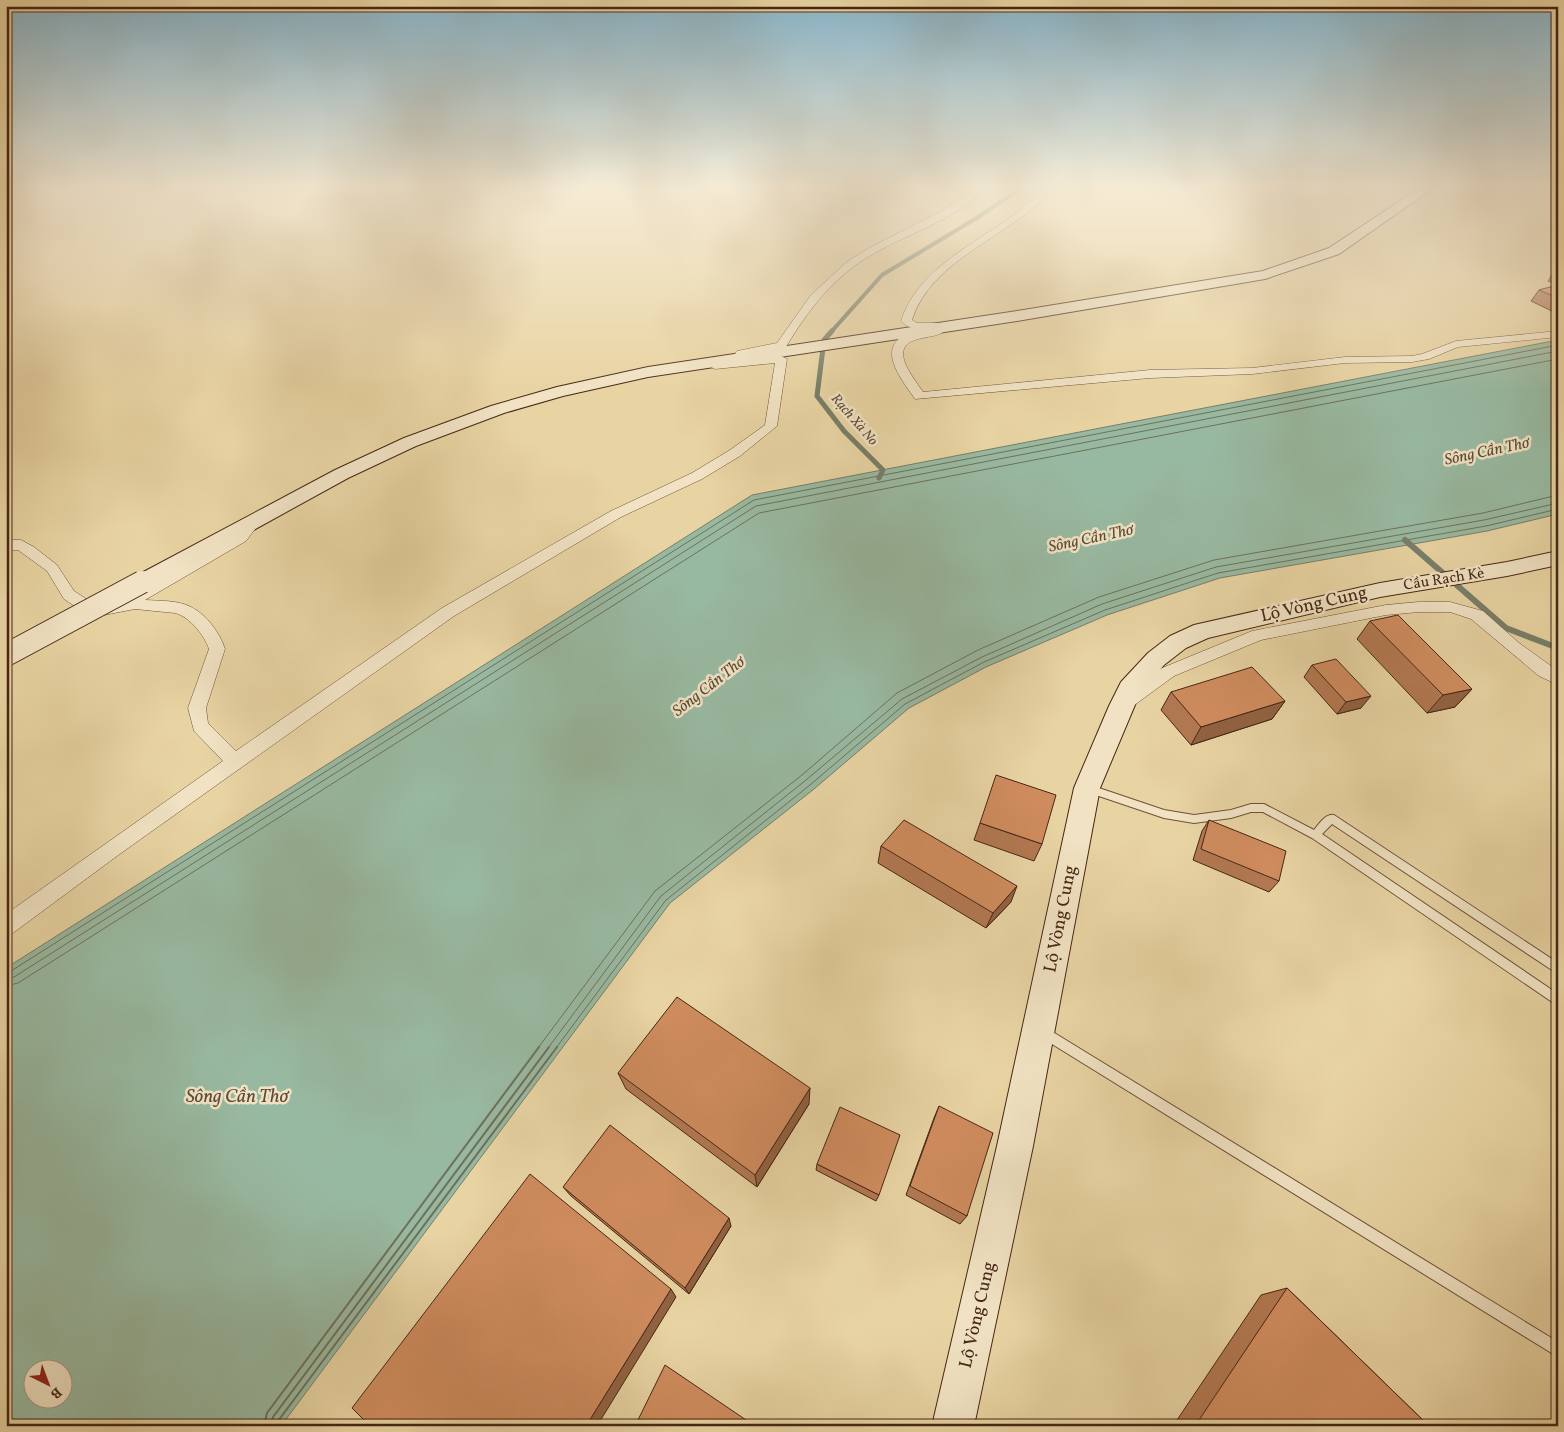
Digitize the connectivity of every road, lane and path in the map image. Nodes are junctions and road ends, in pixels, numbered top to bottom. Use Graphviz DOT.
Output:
graph roads {
  1 [pos="864,256"];
  2 [pos="959,256"];
  3 [pos="1322,256"];
  4 [pos="950,326"];
  5 [pos="1558,334"];
  6 [pos="691,365"];
  7 [pos="254,521"];
  8 [pos="6,545"];
  9 [pos="1558,558"];
  10 [pos="1380,590"];
  11 [pos="83,605"];
  12 [pos="122,606"];
  13 [pos="6,655"];
  14 [pos="1558,679"];
  15 [pos="1121,706"];
  16 [pos="236,760"];
  17 [pos="1087,788"];
  18 [pos="1314,835"];
  19 [pos="6,926"];
  20 [pos="1558,969"];
  21 [pos="1558,1001"];
  22 [pos="1039,1030"];
  23 [pos="1558,1350"];
  24 [pos="953,1426"];
  1 -- 6 [label="street"];
  2 -- 4 [label="street"];
  3 -- 4 [label="street"];
  4 -- 5 [label="street"];
  4 -- 6 [label="street"];
  6 -- 7 [label="street"];
  6 -- 16 [label="street"];
  7 -- 11 [label="street"];
  7 -- 12 [label="street"];
  7 -- 13 [label="street, bridge"];
  8 -- 11 [label="street"];
  9 -- 10 [label="street, Cầu Rạch Kè"];
  10 -- 15 [label="street, Lộ Vòng Cung"];
  11 -- 12 [label="street"];
  12 -- 16 [label="street"];
  14 -- 15 [label="street"];
  15 -- 17 [label="street, Lộ Vòng Cung"];
  16 -- 19 [label="street"];
  17 -- 18 [label="lane"];
  17 -- 22 [label="street, Lộ Vòng Cung"];
  18 -- 20 [label="lane"];
  18 -- 21 [label="lane"];
  22 -- 23 [label="lane"];
  22 -- 24 [label="street, Lộ Vòng Cung"];
}
